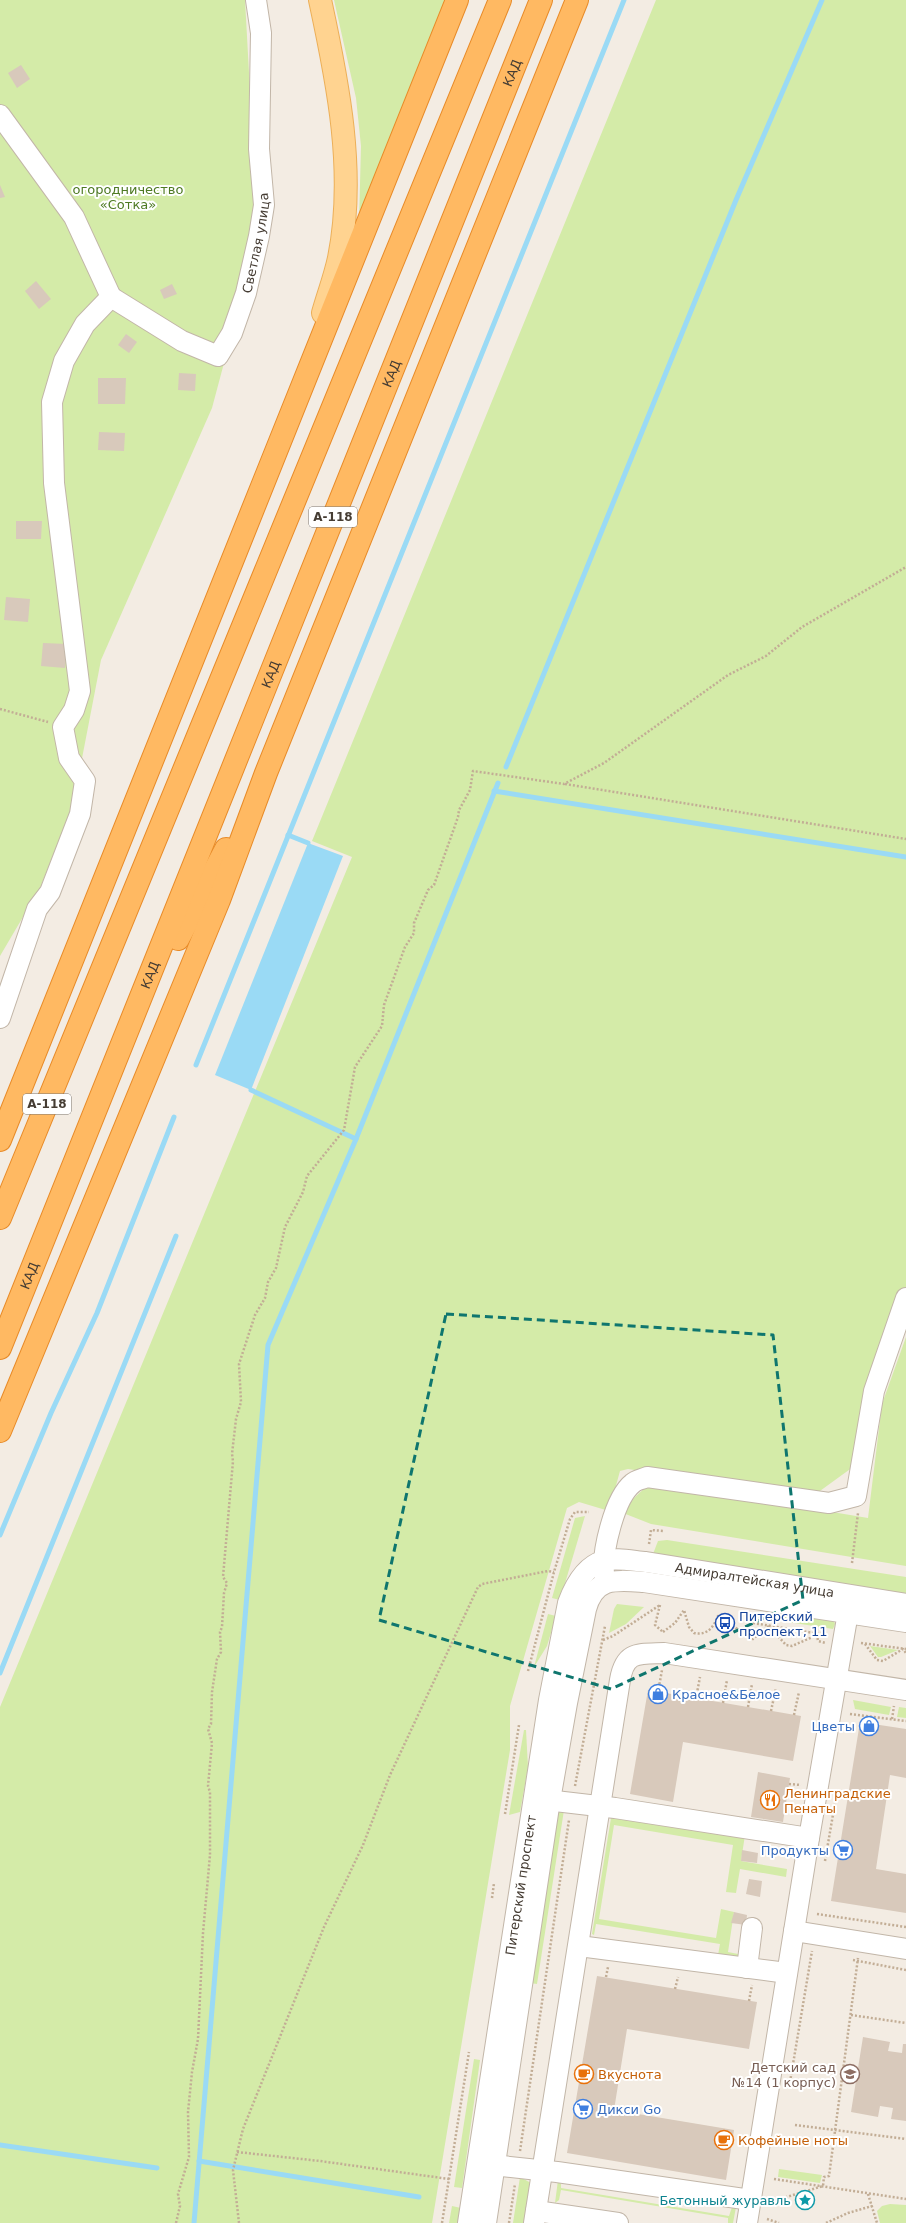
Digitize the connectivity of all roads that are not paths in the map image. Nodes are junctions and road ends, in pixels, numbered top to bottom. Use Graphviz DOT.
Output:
graph roads {
  1 [pos="256,0"];
  2 [pos="320,0"];
  3 [pos="457,0"];
  4 [pos="500,0"];
  5 [pos="541,0"];
  6 [pos="576,0"];
  7 [pos="0,115"];
  8 [pos="111,297"];
  9 [pos="300,391"];
  10 [pos="266,773"];
  11 [pos="0,1018"];
  12 [pos="126,1035"];
  13 [pos="0,1140"];
  14 [pos="0,1218"];
  15 [pos="906,1298"];
  16 [pos="0,1348"];
  17 [pos="0,1431"];
  18 [pos="603,1561"];
  19 [pos="605,1582"];
  20 [pos="906,1604"];
  21 [pos="849,1605"];
  22 [pos="906,1622"];
  23 [pos="835,1679"];
  24 [pos="900,1697"];
  25 [pos="542,1799"];
  26 [pos="600,1806"];
  27 [pos="809,1838"];
  28 [pos="752,1928"];
  29 [pos="794,1931"];
  30 [pos="579,1946"];
  31 [pos="906,1948"];
  32 [pos="787,1973"];
  33 [pos="750,1976"];
  34 [pos="486,2164"];
  35 [pos="543,2171"];
  36 [pos="751,2200"];
  37 [pos="535,2217"];
  38 [pos="468,2223"];
  39 [pos="486,2223"];
  40 [pos="618,2223"];
  41 [pos="747,2223"];
  1 -- 8 [label="street, Светлая улица"];
  2 -- 9 [label="main road"];
  3 -- 9 [label="highway"];
  4 -- 14 [label="highway, А-118"];
  5 -- 12 [label="highway, КАД / А-118"];
  6 -- 10 [label="highway"];
  7 -- 8 [label="street"];
  8 -- 11 [label="street"];
  9 -- 13 [label="highway"];
  10 -- 12 [label="highway"];
  10 -- 17 [label="highway"];
  12 -- 16 [label="highway, КАД / А-118"];
  15 -- 18 [label="street"];
  18 -- 19 [label="street"];
  18 -- 21 [label="street, Адмиралтейская улица"];
  18 -- 25 [label="street, Питерский проспект"];
  19 -- 21 [label="street, Адмиралтейская улица"];
  19 -- 25 [label="street, Питерский проспект"];
  20 -- 21 [label="street, Адмиралтейская улица"];
  21 -- 22 [label="street, Адмиралтейская улица"];
  21 -- 23 [label="street"];
  23 -- 24 [label="street"];
  23 -- 26 [label="street"];
  23 -- 27 [label="street"];
  25 -- 26 [label="street"];
  25 -- 34 [label="street, Питерский проспект"];
  26 -- 27 [label="street"];
  26 -- 30 [label="street"];
  27 -- 29 [label="street"];
  28 -- 33 [label="street"];
  29 -- 31 [label="street"];
  29 -- 32 [label="street"];
  30 -- 33 [label="street"];
  30 -- 35 [label="street"];
  32 -- 33 [label="street"];
  32 -- 36 [label="street"];
  34 -- 35 [label="street"];
  34 -- 38 [label="street, Питерский проспект"];
  34 -- 39 [label="street, Питерский проспект"];
  35 -- 36 [label="street"];
  35 -- 37 [label="street"];
  36 -- 41 [label="street"];
  37 -- 40 [label="street"];
}
